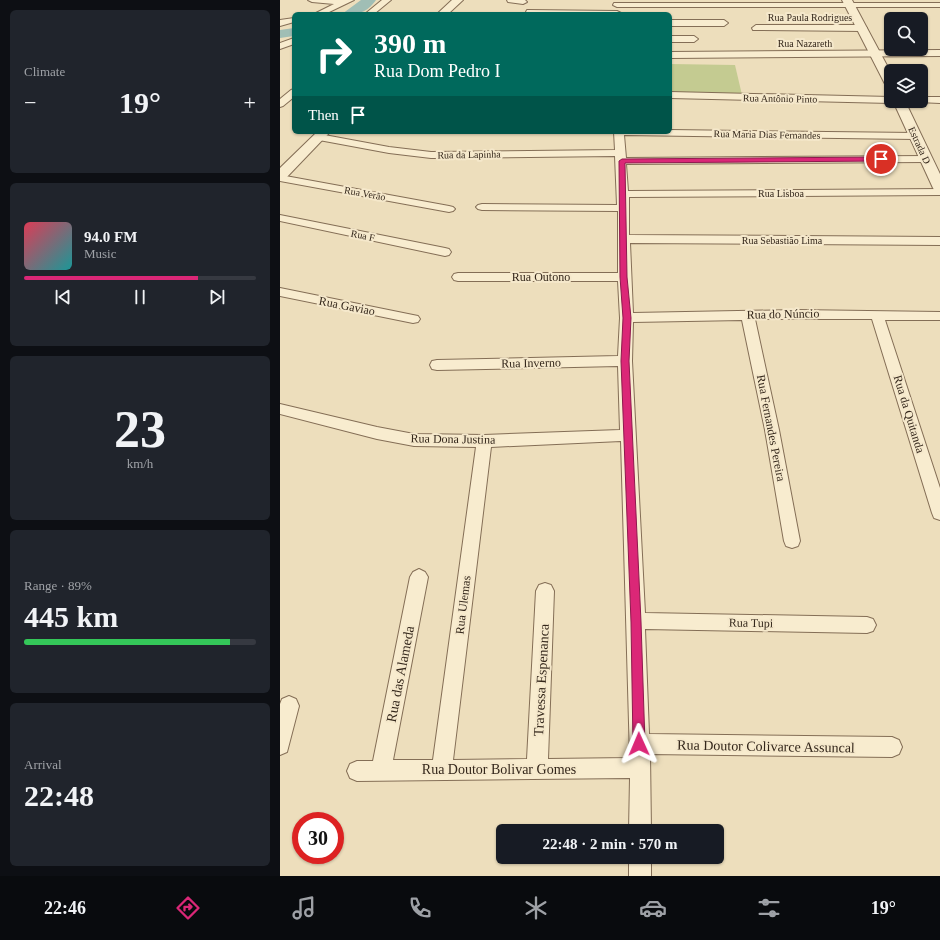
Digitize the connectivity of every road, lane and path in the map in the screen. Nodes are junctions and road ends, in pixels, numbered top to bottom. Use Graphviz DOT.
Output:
graph roads {
  1 [pos="312,0"];
  2 [pos="387,0"];
  3 [pos="458,0"];
  4 [pos="511,0"];
  5 [pos="349,1"];
  6 [pos="524,2"];
  7 [pos="731,2"];
  8 [pos="848,2"];
  9 [pos="940,4"];
  10 [pos="617,8"];
  11 [pos="323,12"];
  12 [pos="372,12"];
  13 [pos="444,12"];
  14 [pos="530,12"];
  15 [pos="292,21"];
  16 [pos="280,24"];
  17 [pos="672,24"];
  18 [pos="724,24"];
  19 [pos="756,28"];
  20 [pos="863,28"];
  21 [pos="672,39"];
  22 [pos="694,39"];
  23 [pos="292,42"];
  24 [pos="280,46"];
  25 [pos="875,53"];
  26 [pos="940,54"];
  27 [pos="672,55"];
  28 [pos="884,70"];
  29 [pos="292,94"];
  30 [pos="672,95"];
  31 [pos="884,100"];
  32 [pos="928,100"];
  33 [pos="940,100"];
  34 [pos="280,104"];
  35 [pos="903,108"];
  36 [pos="672,133"];
  37 [pos="322,134"];
  38 [pos="619,134"];
  39 [pos="915,136"];
  40 [pos="621,157"];
  41 [pos="932,163"];
  42 [pos="280,177"];
  43 [pos="940,188"];
  44 [pos="940,192"];
  45 [pos="623,201"];
  46 [pos="482,207"];
  47 [pos="449,209"];
  48 [pos="280,218"];
  49 [pos="624,239"];
  50 [pos="940,241"];
  51 [pos="445,252"];
  52 [pos="458,277"];
  53 [pos="624,277"];
  54 [pos="280,292"];
  55 [pos="877,314"];
  56 [pos="748,315"];
  57 [pos="940,316"];
  58 [pos="627,318"];
  59 [pos="413,319"];
  60 [pos="625,361"];
  61 [pos="437,365"];
  62 [pos="280,409"];
  63 [pos="629,435"];
  64 [pos="484,441"];
  65 [pos="940,513"];
  66 [pos="792,541"];
  67 [pos="419,577"];
  68 [pos="545,591"];
  69 [pos="636,622"];
  70 [pos="867,625"];
  71 [pos="289,706"];
  72 [pos="639,744"];
  73 [pos="280,745"];
  74 [pos="892,747"];
  75 [pos="640,768"];
  76 [pos="537,769"];
  77 [pos="381,770"];
  78 [pos="442,770"];
  79 [pos="357,771"];
  80 [pos="640,824"];
  81 [pos="640,864"];
  82 [pos="640,876"];
  1 -- 5 [label="street"];
  2 -- 12 [label="street"];
  3 -- 13 [label="street"];
  4 -- 6 [label="street"];
  5 -- 11 [label="street"];
  7 -- 8 [label="street"];
  7 -- 10 [label="street"];
  8 -- 9 [label="street"];
  8 -- 20 [label="street"];
  10 -- 14 [label="street"];
  15 -- 16 [label="street"];
  17 -- 18 [label="street"];
  19 -- 20 [label="street, Rua Paula Rodrigues"];
  20 -- 25 [label="street"];
  21 -- 22 [label="street"];
  23 -- 24 [label="street"];
  25 -- 26 [label="street, Rua Nazareth"];
  25 -- 27 [label="street, Rua Nazareth"];
  25 -- 28 [label="street"];
  29 -- 34 [label="street"];
  30 -- 31 [label="street, Rua Antônio Pinto"];
  32 -- 33 [label="street"];
  35 -- 39 [label="street, Estrada D"];
  36 -- 39 [label="street, Rua Maria Dias Fernandes"];
  37 -- 40 [label="street, Rua da Lapinha"];
  37 -- 42 [label="street"];
  38 -- 40 [label="street"];
  39 -- 41 [label="street, Estrada D"];
  40 -- 41 [label="street, Rua da Lapinha"];
  40 -- 45 [label="street"];
  41 -- 43 [label="street, Estrada D"];
  42 -- 47 [label="street, Rua Verão"];
  44 -- 45 [label="street, Rua Lisboa"];
  45 -- 46 [label="street"];
  45 -- 49 [label="street"];
  48 -- 51 [label="street, Rua F"];
  49 -- 50 [label="street, Rua Sebastião Lima"];
  49 -- 53 [label="street"];
  52 -- 53 [label="street, Rua Outono"];
  53 -- 58 [label="street"];
  54 -- 59 [label="street, Rua Gaviao"];
  55 -- 56 [label="street, Rua do Núncio"];
  55 -- 57 [label="street, Rua do Núncio"];
  55 -- 65 [label="street, Rua da Quitanda"];
  56 -- 58 [label="street, Rua do Núncio"];
  56 -- 66 [label="street, Rua Fernandes Pereira"];
  58 -- 60 [label="street"];
  60 -- 61 [label="street, Rua Inverno"];
  60 -- 63 [label="street"];
  62 -- 64 [label="street, Rua Dona Justina"];
  63 -- 64 [label="street, Rua Dona Justina"];
  63 -- 69 [label="street"];
  64 -- 78 [label="street, Rua Ulemas"];
  67 -- 77 [label="street, Rua das Alameda"];
  68 -- 76 [label="street, Travessa Espenanca"];
  69 -- 70 [label="street, Rua Tupi"];
  69 -- 72 [label="street"];
  71 -- 73 [label="street"];
  72 -- 74 [label="street, Rua Doutor Colivarce Assuncal"];
  72 -- 75 [label="street"];
  75 -- 76 [label="street, Rua Doutor Bolivar Gomes"];
  75 -- 80 [label="street"];
  76 -- 78 [label="street, Rua Doutor Bolivar Gomes"];
  77 -- 78 [label="street, Rua Doutor Bolivar Gomes"];
  77 -- 79 [label="street, Rua Doutor Bolivar Gomes"];
  81 -- 82 [label="street"];
}
